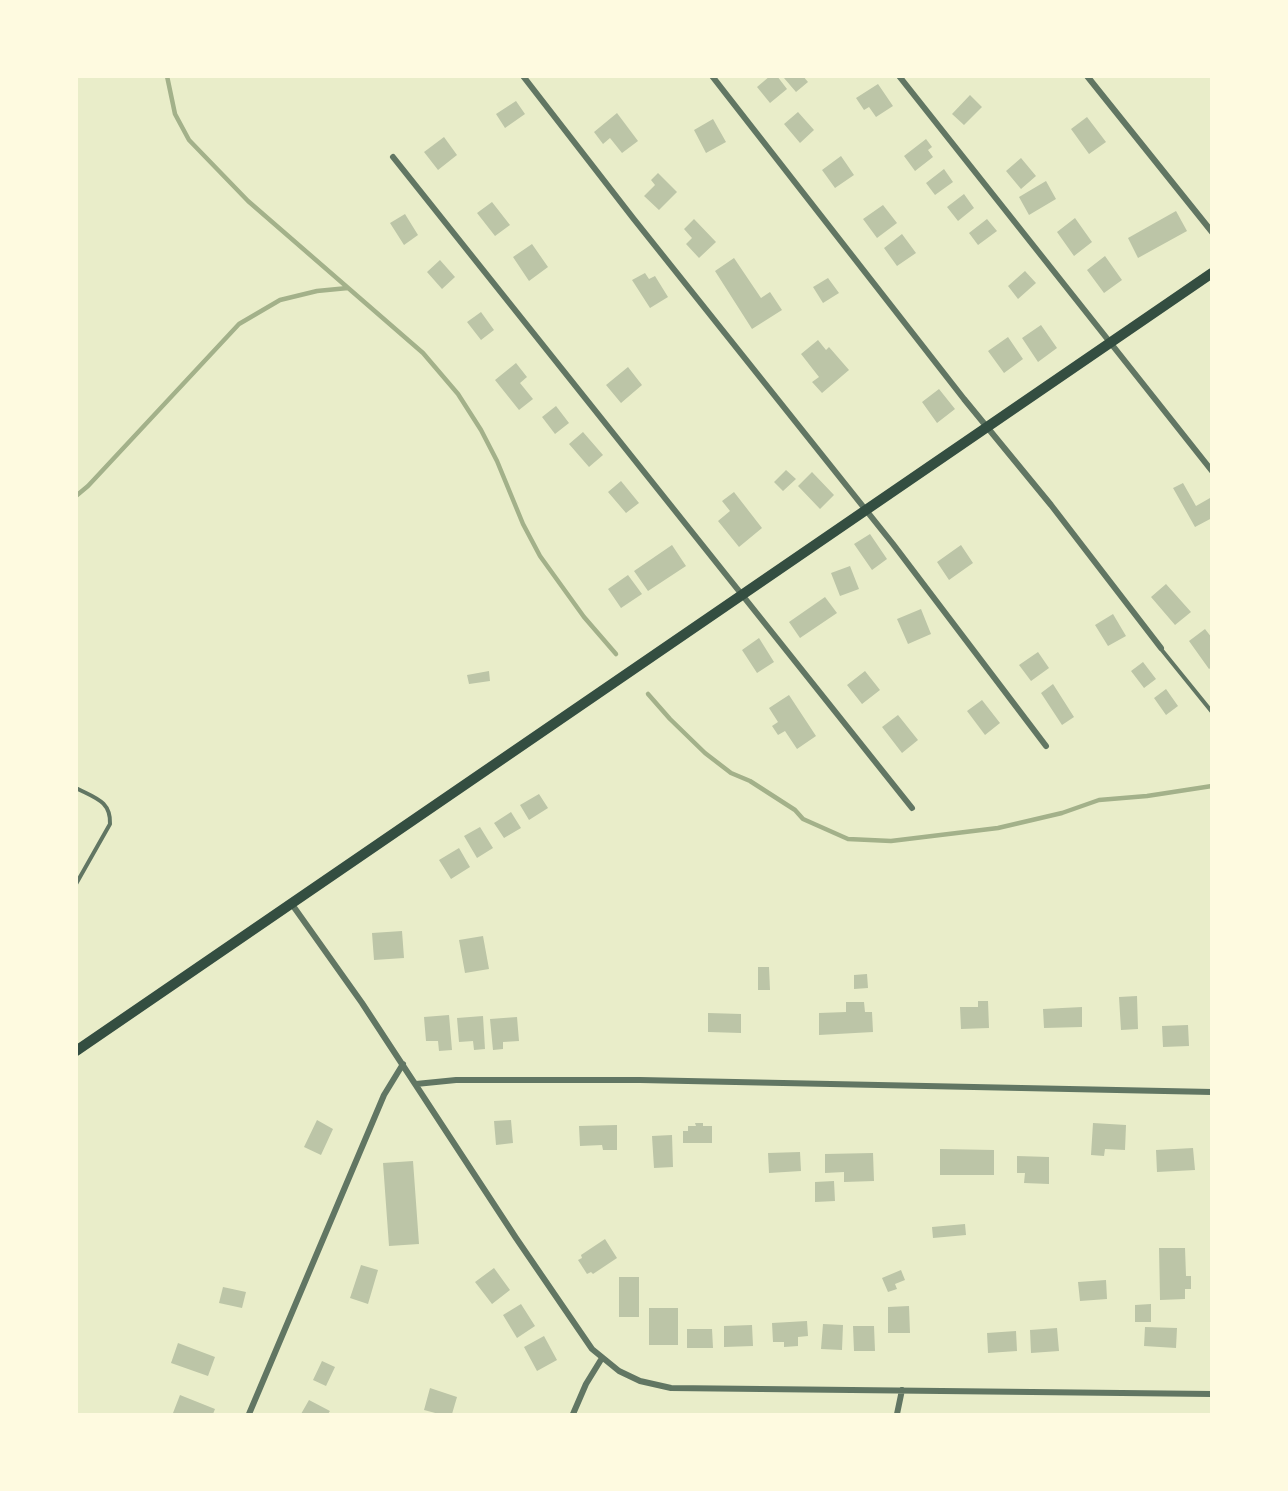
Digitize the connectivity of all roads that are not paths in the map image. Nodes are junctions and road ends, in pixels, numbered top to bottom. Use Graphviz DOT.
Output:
graph roads {
  1 [pos="523,76"];
  2 [pos="712,76"];
  3 [pos="899,76"];
  4 [pos="1087,76"];
  5 [pos="393,157"];
  6 [pos="1212,232"];
  7 [pos="1212,273"];
  8 [pos="1111,342"];
  9 [pos="989,428"];
  10 [pos="1212,471"];
  11 [pos="866,510"];
  12 [pos="742,594"];
  13 [pos="1161,648"];
  14 [pos="1212,712"];
  15 [pos="1046,746"];
  16 [pos="76,788"];
  17 [pos="912,808"];
  18 [pos="76,884"];
  19 [pos="291,903"];
  20 [pos="76,1051"];
  21 [pos="403,1064"];
  22 [pos="416,1084"];
  23 [pos="1212,1092"];
  24 [pos="602,1358"];
  25 [pos="902,1390"];
  26 [pos="1212,1394"];
  27 [pos="249,1414"];
  28 [pos="573,1414"];
  29 [pos="897,1414"];
  1 -- 11 [label="street"];
  2 -- 9 [label="street"];
  3 -- 8 [label="street"];
  4 -- 6 [label="street"];
  5 -- 12 [label="street"];
  7 -- 8 [label="main road"];
  8 -- 9 [label="main road"];
  8 -- 10 [label="street"];
  9 -- 11 [label="main road"];
  9 -- 13 [label="street"];
  11 -- 12 [label="main road"];
  11 -- 15 [label="street"];
  12 -- 17 [label="street"];
  12 -- 19 [label="main road"];
  13 -- 14 [label="lane"];
  16 -- 18 [label="lane"];
  19 -- 20 [label="main road"];
  19 -- 21 [label="street"];
  21 -- 22 [label="street"];
  21 -- 27 [label="street"];
  22 -- 23 [label="street"];
  22 -- 24 [label="street"];
  24 -- 25 [label="street"];
  24 -- 28 [label="street"];
  25 -- 26 [label="street"];
  25 -- 29 [label="street"];
}
